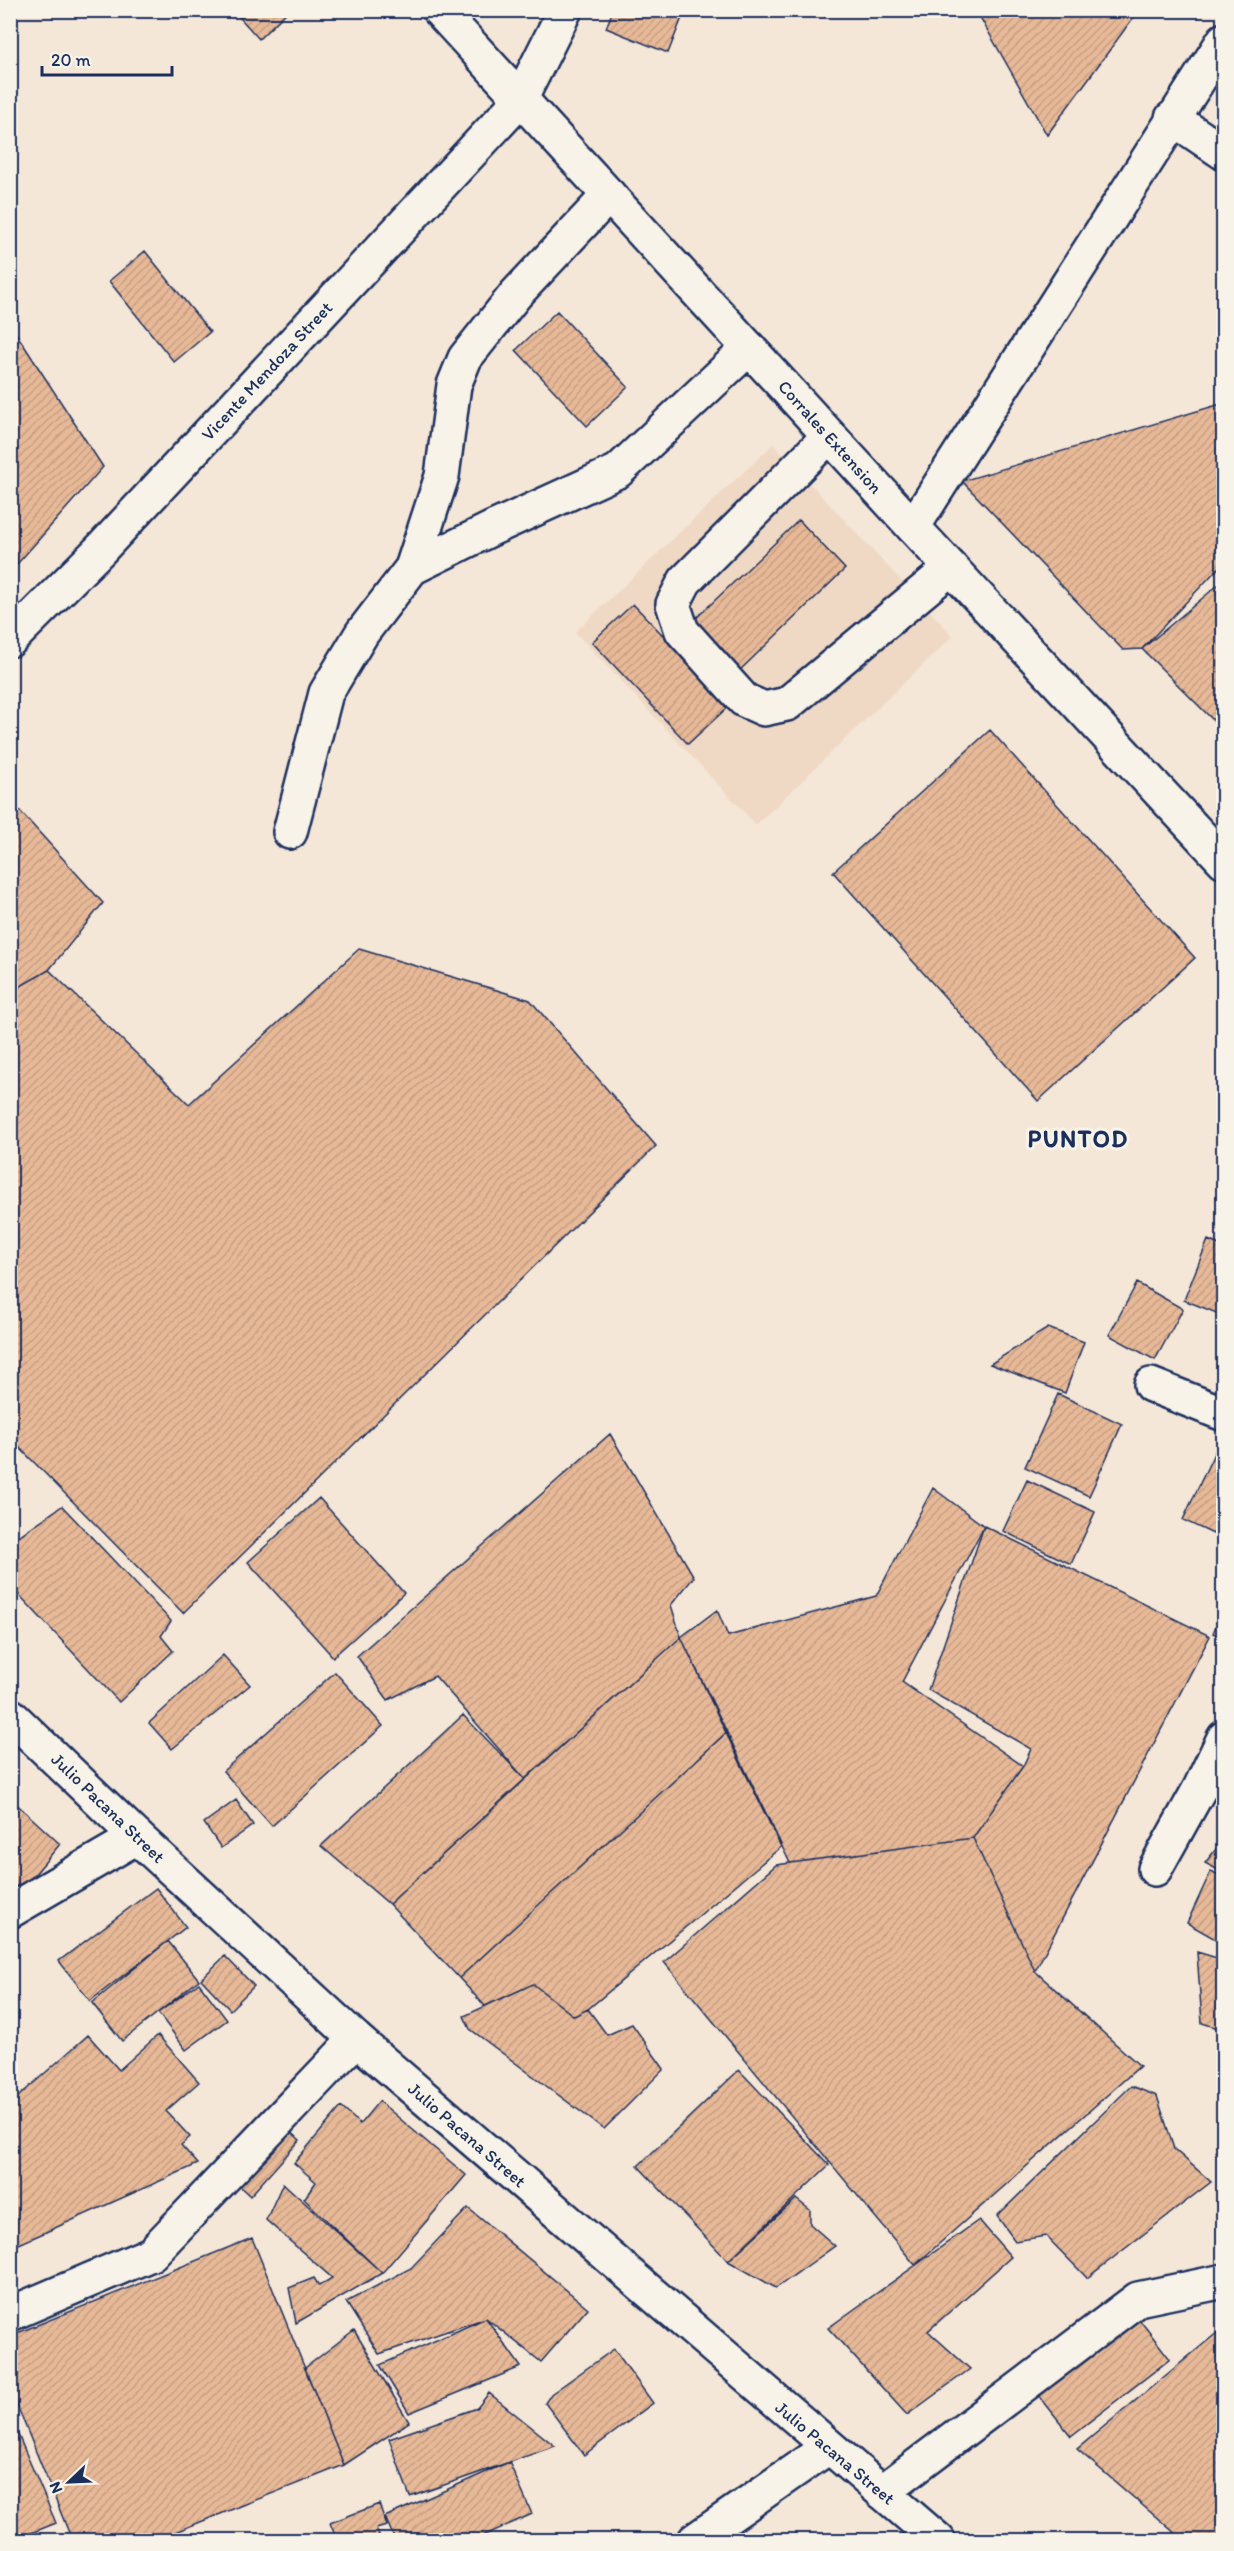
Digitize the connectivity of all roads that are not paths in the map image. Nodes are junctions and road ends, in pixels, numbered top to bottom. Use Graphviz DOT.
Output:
graph roads {
  1 [pos="439,10"];
  2 [pos="565,10"];
  3 [pos="1224,40"];
  4 [pos="520,100"];
  5 [pos="1172,118"];
  6 [pos="1217,143"];
  7 [pos="609,195"];
  8 [pos="749,348"];
  9 [pos="829,436"];
  10 [pos="913,527"];
  11 [pos="412,568"];
  12 [pos="951,568"];
  13 [pos="10,640"];
  14 [pos="290,832"];
  15 [pos="1224,861"];
  16 [pos="1151,1385"];
  17 [pos="1224,1414"];
  18 [pos="10,1714"];
  19 [pos="1224,1738"];
  20 [pos="137,1837"];
  21 [pos="1155,1869"];
  22 [pos="10,1911"];
  23 [pos="356,2039"];
  24 [pos="1224,2281"];
  25 [pos="10,2314"];
  26 [pos="827,2448"];
  27 [pos="882,2492"];
  28 [pos="695,2541"];
  29 [pos="938,2541"];
  1 -- 4 [label="main road, Corrales Extension"];
  2 -- 4 [label="main road, Vicente Mendoza Street"];
  3 -- 5 [label="main road"];
  4 -- 7 [label="main road, Corrales Extension"];
  4 -- 13 [label="main road, Vicente Mendoza Street"];
  5 -- 6 [label="main road"];
  5 -- 10 [label="main road"];
  7 -- 8 [label="main road, Corrales Extension"];
  7 -- 11 [label="main road"];
  8 -- 9 [label="main road, Corrales Extension"];
  8 -- 11 [label="main road"];
  9 -- 10 [label="main road, Corrales Extension"];
  9 -- 12 [label="main road"];
  10 -- 12 [label="main road, Corrales Extension"];
  11 -- 14 [label="main road"];
  12 -- 15 [label="main road, Corrales Extension"];
  16 -- 17 [label="main road"];
  18 -- 20 [label="main road, Julio Pacana Street"];
  19 -- 21 [label="main road"];
  20 -- 22 [label="main road"];
  20 -- 23 [label="main road, Julio Pacana Street"];
  23 -- 25 [label="main road"];
  23 -- 26 [label="main road, Julio Pacana Street"];
  24 -- 27 [label="main road"];
  26 -- 27 [label="main road, Julio Pacana Street"];
  26 -- 28 [label="main road"];
  27 -- 29 [label="main road, Julio Pacana Street"];
}
